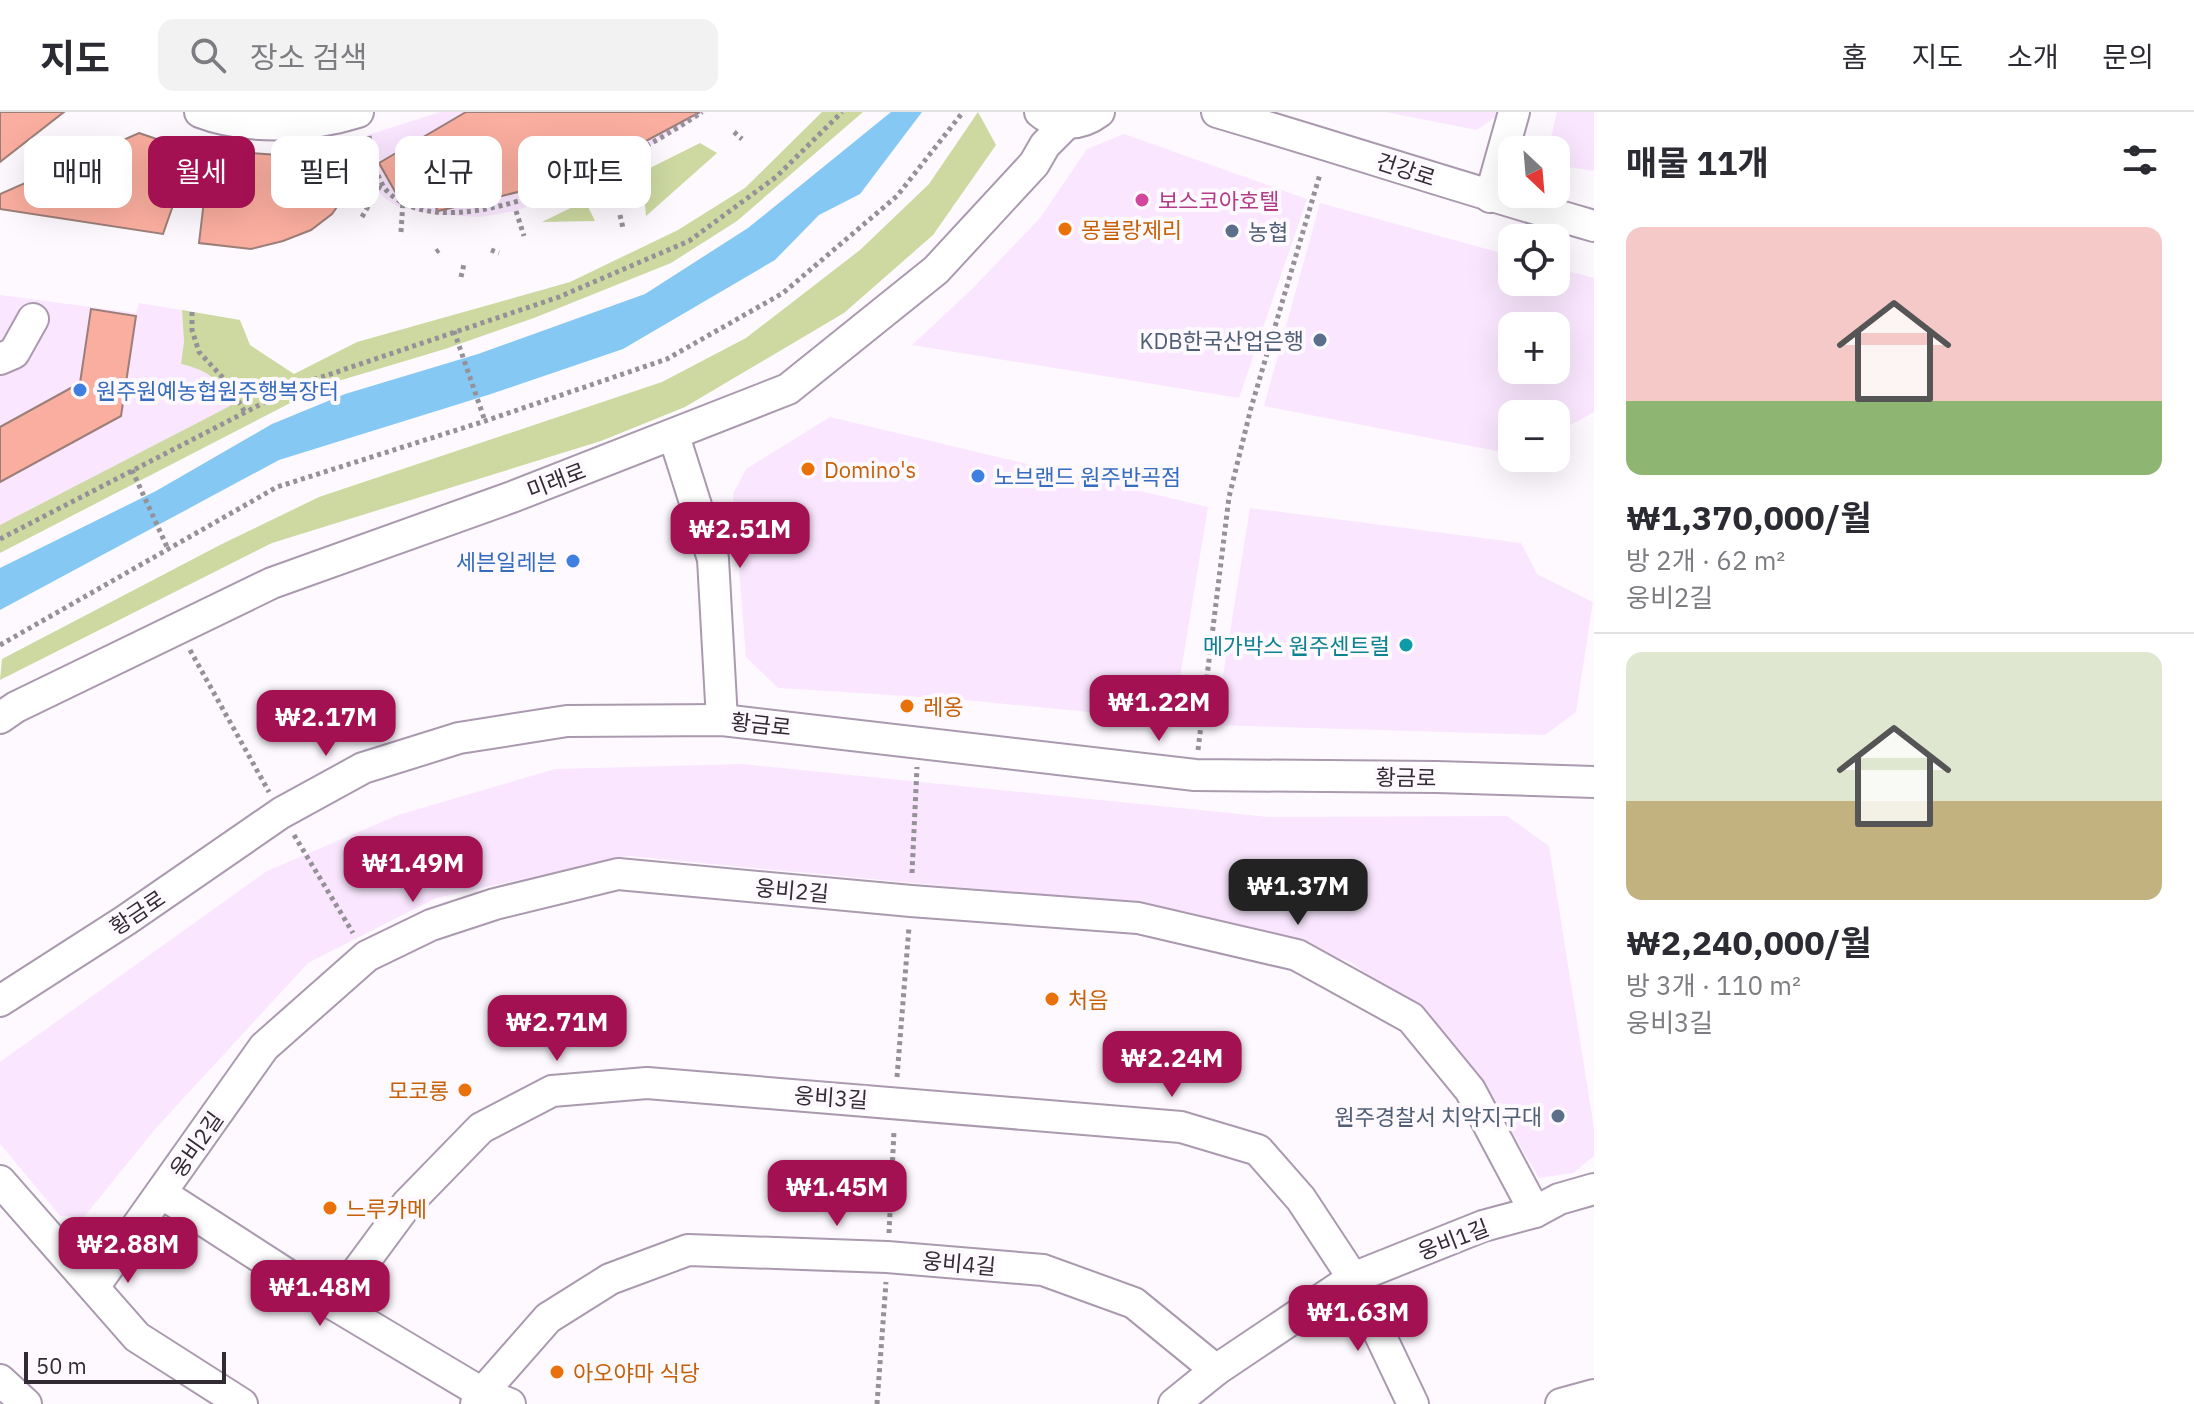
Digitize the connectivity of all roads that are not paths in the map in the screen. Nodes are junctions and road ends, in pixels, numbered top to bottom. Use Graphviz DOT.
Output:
graph roads {
  1 [pos="200,112"];
  2 [pos="1099,112"];
  3 [pos="1217,112"];
  4 [pos="1514,112"];
  5 [pos="363,121"];
  6 [pos="1049,124"];
  7 [pos="1490,197"];
  8 [pos="1594,226"];
  9 [pos="33,319"];
  10 [pos="0,359"];
  11 [pos="674,436"];
  12 [pos="0,718"];
  13 [pos="722,720"];
  14 [pos="1594,782"];
  15 [pos="0,1001"];
  16 [pos="0,1181"];
  17 [pos="1594,1189"];
  18 [pos="161,1193"];
  19 [pos="1594,1205"];
  20 [pos="1535,1212"];
  21 [pos="1353,1278"];
  22 [pos="94,1287"];
  23 [pos="333,1304"];
  24 [pos="1216,1370"];
  25 [pos="0,1380"];
  26 [pos="1594,1395"];
  27 [pos="479,1399"];
  28 [pos="26,1404"];
  29 [pos="242,1404"];
  30 [pos="510,1404"];
  31 [pos="1174,1404"];
  32 [pos="1413,1404"];
  33 [pos="1561,1404"];
  1 -- 5 [label="street"];
  2 -- 6 [label="street"];
  3 -- 7 [label="street, 건강로"];
  4 -- 7 [label="street"];
  6 -- 11 [label="street, 미래로"];
  7 -- 8 [label="street, 건강로"];
  9 -- 10 [label="street"];
  11 -- 12 [label="street, 미래로"];
  11 -- 13 [label="street"];
  13 -- 14 [label="street, 황금로"];
  13 -- 15 [label="street, 황금로"];
  16 -- 22 [label="street"];
  17 -- 20 [label="street"];
  18 -- 20 [label="street, 웅비2길"];
  18 -- 22 [label="street, 웅비2길"];
  18 -- 23 [label="street"];
  19 -- 20 [label="street"];
  20 -- 21 [label="street, 웅비1길"];
  21 -- 23 [label="street, 웅비3길"];
  21 -- 24 [label="street, 웅비1길"];
  21 -- 32 [label="street, 웅비3길"];
  22 -- 29 [label="street"];
  23 -- 27 [label="street"];
  24 -- 27 [label="street, 웅비4길"];
  24 -- 31 [label="street, 웅비1길"];
  25 -- 28 [label="street"];
  26 -- 33 [label="street"];
  27 -- 30 [label="street"];
}
